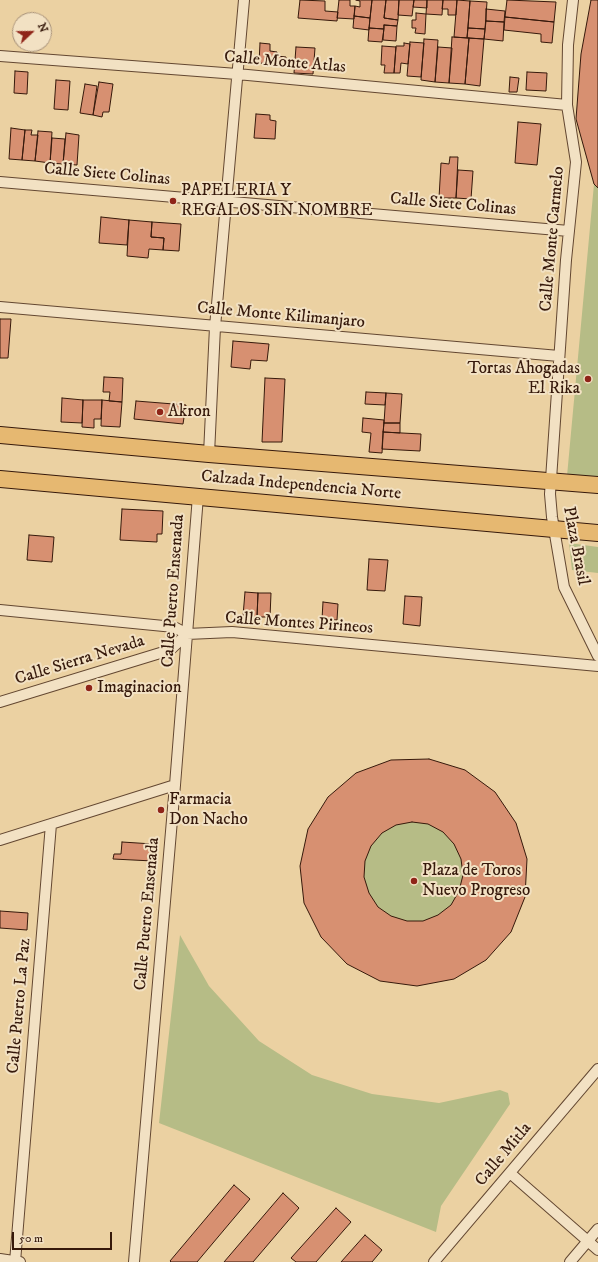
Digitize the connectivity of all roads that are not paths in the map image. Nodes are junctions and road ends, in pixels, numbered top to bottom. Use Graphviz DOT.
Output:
graph roads {
  1 [pos="244,0"];
  2 [pos="573,0"];
  3 [pos="0,56"];
  4 [pos="238,74"];
  5 [pos="567,105"];
  6 [pos="0,182"];
  7 [pos="226,202"];
  8 [pos="569,231"];
  9 [pos="0,307"];
  10 [pos="215,326"];
  11 [pos="559,356"];
  12 [pos="0,435"];
  13 [pos="208,454"];
  14 [pos="0,479"];
  15 [pos="550,482"];
  16 [pos="598,485"];
  17 [pos="198,496"];
  18 [pos="554,529"];
  19 [pos="598,533"];
  20 [pos="0,610"];
  21 [pos="187,634"];
  22 [pos="598,656"];
  23 [pos="598,666"];
  24 [pos="0,702"];
  25 [pos="175,785"];
  26 [pos="51,824"];
  27 [pos="0,840"];
  28 [pos="598,1070"];
  29 [pos="510,1173"];
  30 [pos="598,1229"];
  31 [pos="588,1241"];
  32 [pos="598,1250"];
  33 [pos="0,1259"];
  34 [pos="17,1262"];
  35 [pos="134,1262"];
  36 [pos="434,1262"];
  37 [pos="570,1262"];
  1 -- 4 [label="street"];
  2 -- 5 [label="street, Calle Monte Carmelo"];
  3 -- 4 [label="street, Calle Monte Atlas"];
  4 -- 5 [label="street, Calle Monte Atlas"];
  4 -- 7 [label="street"];
  5 -- 8 [label="street, Calle Monte Carmelo"];
  6 -- 7 [label="street, Calle Siete Colinas"];
  7 -- 8 [label="street, Calle Siete Colinas"];
  7 -- 10 [label="street"];
  8 -- 11 [label="street, Calle Monte Carmelo"];
  9 -- 10 [label="street, Calle Monte Kilimanjaro"];
  10 -- 11 [label="street, Calle Monte Kilimanjaro"];
  10 -- 13 [label="street"];
  11 -- 15 [label="street, Calle Monte Carmelo"];
  12 -- 13 [label="main road, Calzada Independencia Norte"];
  13 -- 15 [label="main road, Calzada Independencia Norte"];
  14 -- 17 [label="main road, Calzada Independencia Norte"];
  15 -- 16 [label="main road, Calzada Independencia Norte"];
  15 -- 18 [label="street, Plaza Brasil"];
  17 -- 18 [label="main road, Calzada Independencia Norte"];
  17 -- 21 [label="street, Calle Puerto Ensenada"];
  18 -- 19 [label="main road, Calzada Independencia Norte"];
  18 -- 22 [label="street, Plaza Brasil"];
  20 -- 21 [label="street, Calle Montes Pirineos"];
  21 -- 23 [label="street, Calle Montes Pirineos"];
  21 -- 24 [label="street, Calle Sierra Nevada"];
  21 -- 25 [label="street, Calle Puerto Ensenada"];
  25 -- 26 [label="street"];
  25 -- 35 [label="street, Calle Puerto Ensenada"];
  26 -- 27 [label="street"];
  26 -- 34 [label="street, Calle Puerto La Paz"];
  28 -- 29 [label="street, Calle Mitla"];
  29 -- 31 [label="street"];
  29 -- 36 [label="street, Calle Mitla"];
  30 -- 31 [label="street"];
  31 -- 32 [label="street"];
  31 -- 37 [label="street"];
  33 -- 34 [label="street"];
}
